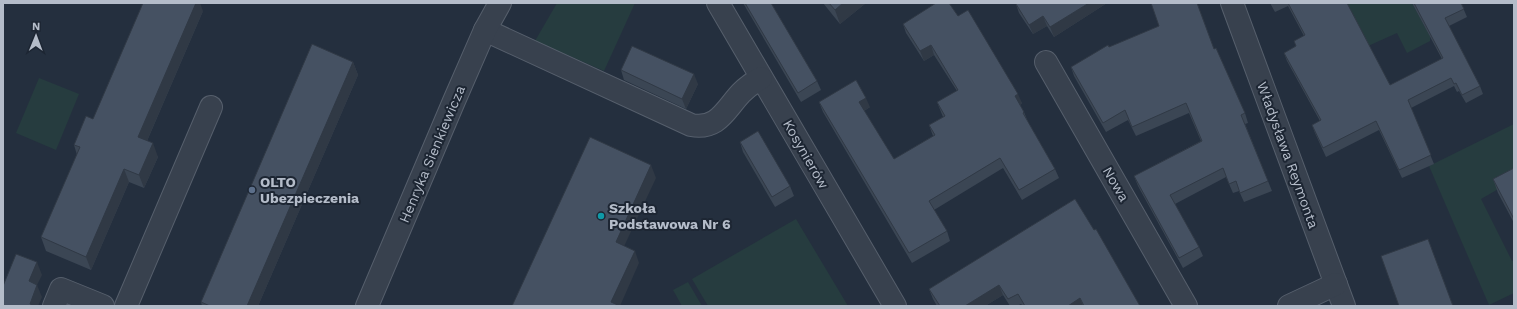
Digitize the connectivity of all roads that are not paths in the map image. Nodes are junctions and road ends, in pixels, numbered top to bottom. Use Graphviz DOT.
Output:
graph roads {
  1 [pos="500,3"];
  2 [pos="718,3"];
  3 [pos="1232,3"];
  4 [pos="485,30"];
  5 [pos="1046,62"];
  6 [pos="761,78"];
  7 [pos="211,106"];
  8 [pos="1336,284"];
  9 [pos="54,306"];
  10 [pos="103,306"];
  11 [pos="126,306"];
  12 [pos="367,306"];
  13 [pos="895,306"];
  14 [pos="1186,306"];
  15 [pos="1289,306"];
  16 [pos="1344,306"];
  1 -- 4 [label="street, Henryka Sienkiewicza"];
  2 -- 6 [label="street, Kosynierów"];
  3 -- 8 [label="street, Władysława Reymonta"];
  4 -- 6 [label="street"];
  4 -- 12 [label="street, Henryka Sienkiewicza"];
  5 -- 14 [label="street, Nowa"];
  6 -- 13 [label="street, Kosynierów"];
  7 -- 11 [label="street"];
  8 -- 15 [label="street"];
  8 -- 16 [label="street, Władysława Reymonta"];
  9 -- 10 [label="street"];
}
